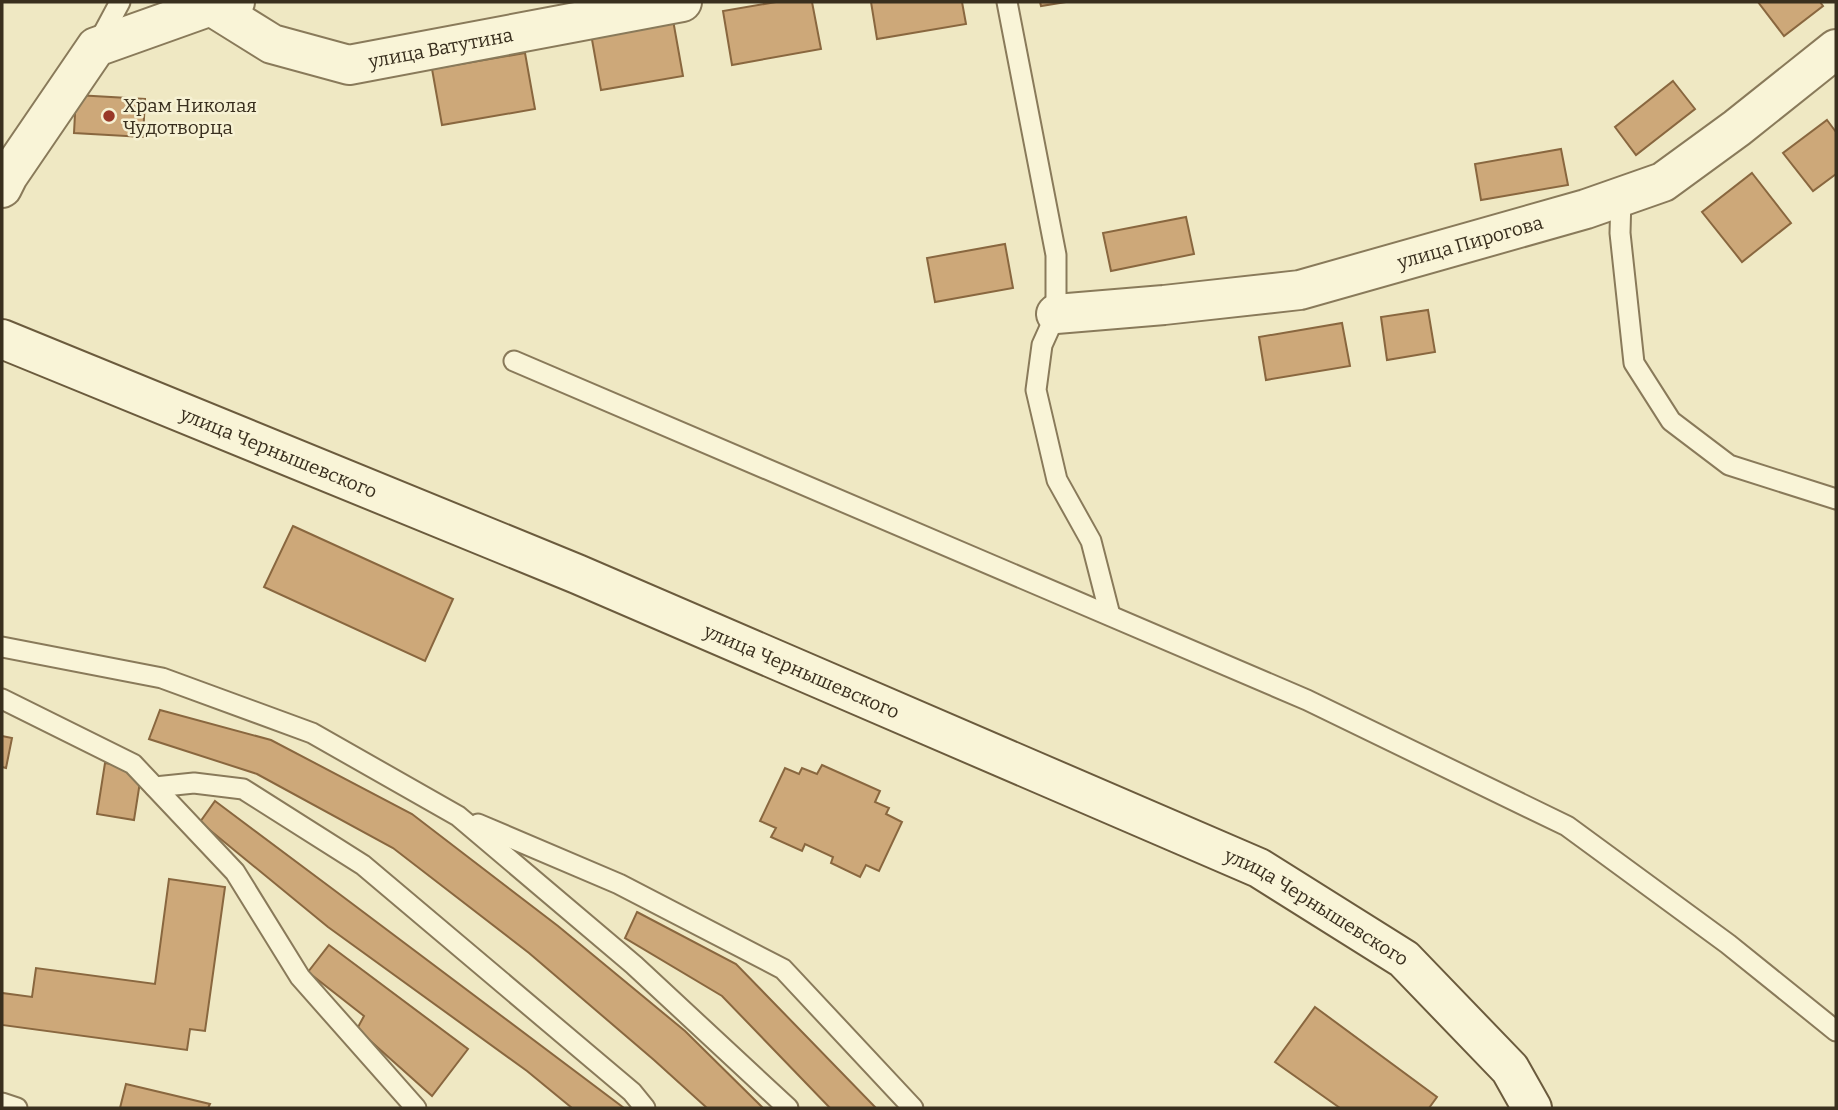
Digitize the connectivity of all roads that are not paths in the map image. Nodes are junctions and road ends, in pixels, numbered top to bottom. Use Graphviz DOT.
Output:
graph roads {
  1 [pos="120,2"];
  2 [pos="682,2"];
  3 [pos="1007,2"];
  4 [pos="225,4"];
  5 [pos="96,47"];
  6 [pos="1836,49"];
  7 [pos="2,188"];
  8 [pos="1621,197"];
  9 [pos="1056,314"];
  10 [pos="2,339"];
  11 [pos="514,361"];
  12 [pos="1836,499"];
  13 [pos="1110,615"];
  14 [pos="2,647"];
  15 [pos="2,699"];
  16 [pos="155,787"];
  17 [pos="458,816"];
  18 [pos="1836,1031"];
  19 [pos="2,1103"];
  20 [pos="17,1108"];
  21 [pos="416,1108"];
  22 [pos="645,1108"];
  23 [pos="788,1108"];
  24 [pos="913,1108"];
  25 [pos="1532,1108"];
  1 -- 5 [label="lane"];
  2 -- 4 [label="main road, улица Ватутина"];
  3 -- 9 [label="lane"];
  4 -- 5 [label="main road, улица Ватутина"];
  5 -- 7 [label="main road"];
  6 -- 8 [label="main road, улица Пирогова"];
  8 -- 9 [label="main road, улица Пирогова"];
  8 -- 12 [label="lane"];
  9 -- 13 [label="lane"];
  10 -- 25 [label="main road, улица Чернышевского"];
  11 -- 13 [label="lane"];
  13 -- 18 [label="lane"];
  14 -- 17 [label="lane"];
  15 -- 16 [label="lane"];
  16 -- 21 [label="lane"];
  16 -- 22 [label="lane"];
  17 -- 23 [label="lane"];
  17 -- 24 [label="lane"];
  19 -- 20 [label="lane"];
}
